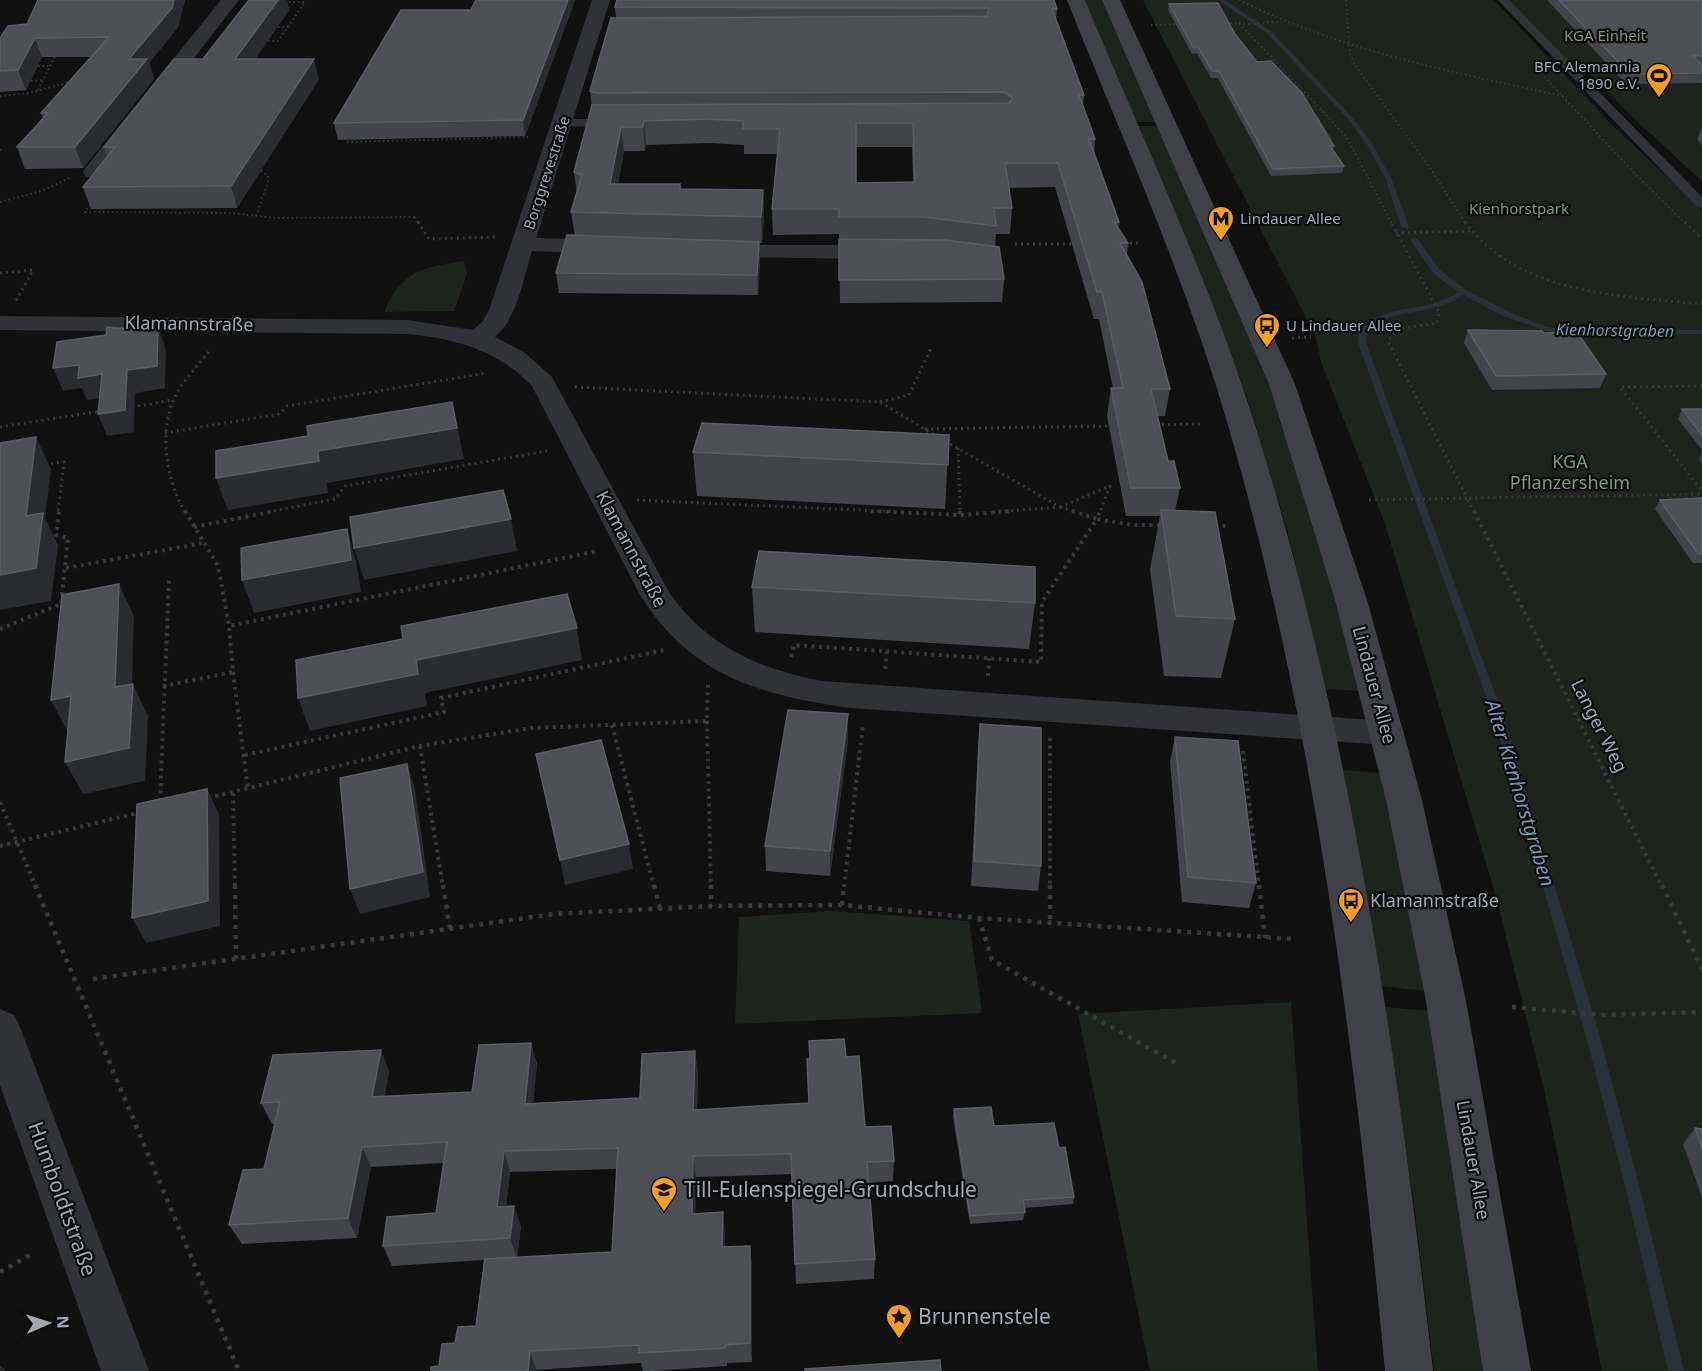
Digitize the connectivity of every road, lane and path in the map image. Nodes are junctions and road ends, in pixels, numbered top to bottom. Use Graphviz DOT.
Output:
graph roads {
  1 [pos="230,0"];
  2 [pos="601,0"];
  3 [pos="1076,0"];
  4 [pos="1111,0"];
  5 [pos="1239,0"];
  6 [pos="1346,0"];
  7 [pos="1503,0"];
  8 [pos="283,2"];
  9 [pos="287,13"];
  10 [pos="298,13"];
  11 [pos="1283,22"];
  12 [pos="1239,23"];
  13 [pos="1184,24"];
  14 [pos="1217,24"];
  15 [pos="1150,25"];
  16 [pos="278,27"];
  17 [pos="288,27"];
  18 [pos="268,41"];
  19 [pos="1349,44"];
  20 [pos="51,52"];
  21 [pos="38,66"];
  22 [pos="51,66"];
  23 [pos="43,80"];
  24 [pos="31,81"];
  25 [pos="72,82"];
  26 [pos="38,91"];
  27 [pos="0,96"];
  28 [pos="562,123"];
  29 [pos="623,123"];
  30 [pos="534,137"];
  31 [pos="347,142"];
  32 [pos="253,167"];
  33 [pos="94,172"];
  34 [pos="70,178"];
  35 [pos="96,197"];
  36 [pos="0,202"];
  37 [pos="1702,204"];
  38 [pos="164,208"];
  39 [pos="210,208"];
  40 [pos="119,209"];
  41 [pos="161,212"];
  42 [pos="115,213"];
  43 [pos="207,213"];
  44 [pos="255,216"];
  45 [pos="1472,231"];
  46 [pos="1396,233"];
  47 [pos="498,237"];
  48 [pos="1702,239"];
  49 [pos="1116,243"];
  50 [pos="1138,243"];
  51 [pos="524,244"];
  52 [pos="1015,244"];
  53 [pos="1082,244"];
  54 [pos="629,248"];
  55 [pos="693,252"];
  56 [pos="909,252"];
  57 [pos="0,273"];
  58 [pos="1702,304"];
  59 [pos="7,314"];
  60 [pos="478,339"];
  61 [pos="217,342"];
  62 [pos="932,346"];
  63 [pos="496,372"];
  64 [pos="1702,386"];
  65 [pos="575,387"];
  66 [pos="173,400"];
  67 [pos="880,402"];
  68 [pos="127,407"];
  69 [pos="104,411"];
  70 [pos="1200,424"];
  71 [pos="1154,425"];
  72 [pos="1119,426"];
  73 [pos="0,427"];
  74 [pos="922,430"];
  75 [pos="165,433"];
  76 [pos="958,448"];
  77 [pos="555,449"];
  78 [pos="43,465"];
  79 [pos="1702,493"];
  80 [pos="1686,495"];
  81 [pos="1467,498"];
  82 [pos="633,500"];
  83 [pos="1370,500"];
  84 [pos="1692,501"];
  85 [pos="1060,507"];
  86 [pos="960,515"];
  87 [pos="1097,519"];
  88 [pos="1167,525"];
  89 [pos="1214,526"];
  90 [pos="1226,526"];
  91 [pos="194,527"];
  92 [pos="204,543"];
  93 [pos="607,550"];
  94 [pos="66,568"];
  95 [pos="169,580"];
  96 [pos="229,626"];
  97 [pos="0,629"];
  98 [pos="670,648"];
  99 [pos="989,658"];
  100 [pos="789,669"];
  101 [pos="233,672"];
  102 [pos="708,676"];
  103 [pos="163,686"];
  104 [pos="988,687"];
  105 [pos="864,715"];
  106 [pos="707,721"];
  107 [pos="612,724"];
  108 [pos="1050,728"];
  109 [pos="1317,728"];
  110 [pos="1388,733"];
  111 [pos="1242,742"];
  112 [pos="420,746"];
  113 [pos="245,755"];
  114 [pos="248,790"];
  115 [pos="234,793"];
  116 [pos="202,799"];
  117 [pos="0,802"];
  118 [pos="160,808"];
  119 [pos="148,811"];
  120 [pos="18,842"];
  121 [pos="0,846"];
  122 [pos="842,905"];
  123 [pos="711,906"];
  124 [pos="660,909"];
  125 [pos="979,918"];
  126 [pos="1050,922"];
  127 [pos="450,929"];
  128 [pos="1265,938"];
  129 [pos="1293,939"];
  130 [pos="236,959"];
  131 [pos="1702,969"];
  132 [pos="93,979"];
  133 [pos="1512,1007"];
  134 [pos="1702,1012"];
  135 [pos="1,1031"];
  136 [pos="1179,1065"];
  137 [pos="32,1254"];
  138 [pos="0,1272"];
  139 [pos="125,1371"];
  140 [pos="239,1371"];
  141 [pos="1409,1371"];
  142 [pos="1507,1371"];
  1 -- 33 [label="street"];
  2 -- 28 [label="street, Borggrevestraße"];
  3 -- 109 [label="main road"];
  4 -- 110 [label="main road, Lindauer Allee"];
  5 -- 11 [label="path"];
  6 -- 19 [label="path"];
  7 -- 37 [label="lane"];
  8 -- 10 [label="path"];
  9 -- 10 [label="path"];
  10 -- 17 [label="path"];
  11 -- 12 [label="path, bridge"];
  11 -- 19 [label="path"];
  12 -- 14 [label="path"];
  12 -- 46 [label="path"];
  13 -- 15 [label="path"];
  16 -- 17 [label="path"];
  17 -- 18 [label="path"];
  19 -- 45 [label="path"];
  19 -- 48 [label="path"];
  20 -- 22 [label="path"];
  21 -- 22 [label="path"];
  22 -- 23 [label="path"];
  23 -- 24 [label="path"];
  23 -- 26 [label="path"];
  25 -- 26 [label="path"];
  26 -- 27 [label="path"];
  28 -- 29 [label="lane"];
  28 -- 51 [label="street, Borggrevestraße"];
  30 -- 31 [label="path"];
  32 -- 44 [label="path"];
  34 -- 36 [label="path"];
  35 -- 42 [label="path"];
  38 -- 41 [label="path"];
  39 -- 43 [label="path"];
  40 -- 42 [label="path"];
  41 -- 42 [label="path"];
  41 -- 43 [label="path"];
  43 -- 44 [label="path"];
  44 -- 47 [label="path"];
  45 -- 46 [label="path"];
  45 -- 58 [label="path"];
  46 -- 81 [label="path, Langer Weg"];
  49 -- 50 [label="path"];
  51 -- 54 [label="street"];
  51 -- 60 [label="street, Borggrevestraße"];
  52 -- 53 [label="path"];
  55 -- 56 [label="street"];
  57 -- 59 [label="path"];
  59 -- 60 [label="street, Klamannstraße"];
  60 -- 109 [label="street, Klamannstraße"];
  61 -- 66 [label="path"];
  62 -- 67 [label="path"];
  63 -- 75 [label="path"];
  64 -- 79 [label="path"];
  65 -- 67 [label="path"];
  66 -- 68 [label="path"];
  66 -- 75 [label="path"];
  67 -- 74 [label="path"];
  69 -- 73 [label="path"];
  70 -- 71 [label="path"];
  72 -- 74 [label="path"];
  74 -- 76 [label="path"];
  75 -- 91 [label="path"];
  76 -- 85 [label="path"];
  76 -- 86 [label="path"];
  77 -- 91 [label="path"];
  78 -- 94 [label="path"];
  79 -- 80 [label="path"];
  80 -- 81 [label="path"];
  80 -- 84 [label="path"];
  81 -- 83 [label="path"];
  81 -- 131 [label="path, Langer Weg"];
  82 -- 86 [label="path"];
  85 -- 86 [label="path"];
  85 -- 87 [label="path"];
  85 -- 87 [label="path"];
  87 -- 88 [label="path"];
  87 -- 99 [label="path"];
  89 -- 90 [label="path"];
  91 -- 92 [label="path"];
  92 -- 94 [label="path"];
  92 -- 96 [label="path"];
  93 -- 96 [label="path"];
  94 -- 97 [label="path"];
  95 -- 103 [label="path"];
  96 -- 101 [label="path"];
  98 -- 113 [label="path"];
  99 -- 100 [label="path"];
  99 -- 104 [label="path"];
  101 -- 103 [label="path"];
  101 -- 113 [label="path"];
  102 -- 106 [label="path"];
  103 -- 118 [label="path"];
  105 -- 122 [label="path"];
  106 -- 107 [label="path"];
  106 -- 123 [label="path"];
  107 -- 112 [label="path"];
  107 -- 124 [label="path"];
  108 -- 126 [label="path"];
  109 -- 110 [label="street, Klamannstraße"];
  109 -- 141 [label="main road"];
  110 -- 142 [label="main road, Lindauer Allee"];
  111 -- 128 [label="path"];
  112 -- 114 [label="path"];
  112 -- 127 [label="path"];
  113 -- 114 [label="path"];
  114 -- 115 [label="path"];
  115 -- 116 [label="path"];
  115 -- 130 [label="path"];
  117 -- 120 [label="path"];
  119 -- 120 [label="path"];
  120 -- 121 [label="path"];
  120 -- 140 [label="path"];
  122 -- 123 [label="path"];
  122 -- 125 [label="path"];
  123 -- 124 [label="path"];
  124 -- 127 [label="path"];
  125 -- 126 [label="path"];
  125 -- 136 [label="path"];
  126 -- 128 [label="path"];
  127 -- 130 [label="path"];
  128 -- 129 [label="path"];
  130 -- 132 [label="path"];
  133 -- 134 [label="path"];
  135 -- 139 [label="street, Humboldtstraße"];
  137 -- 138 [label="path"];
}
